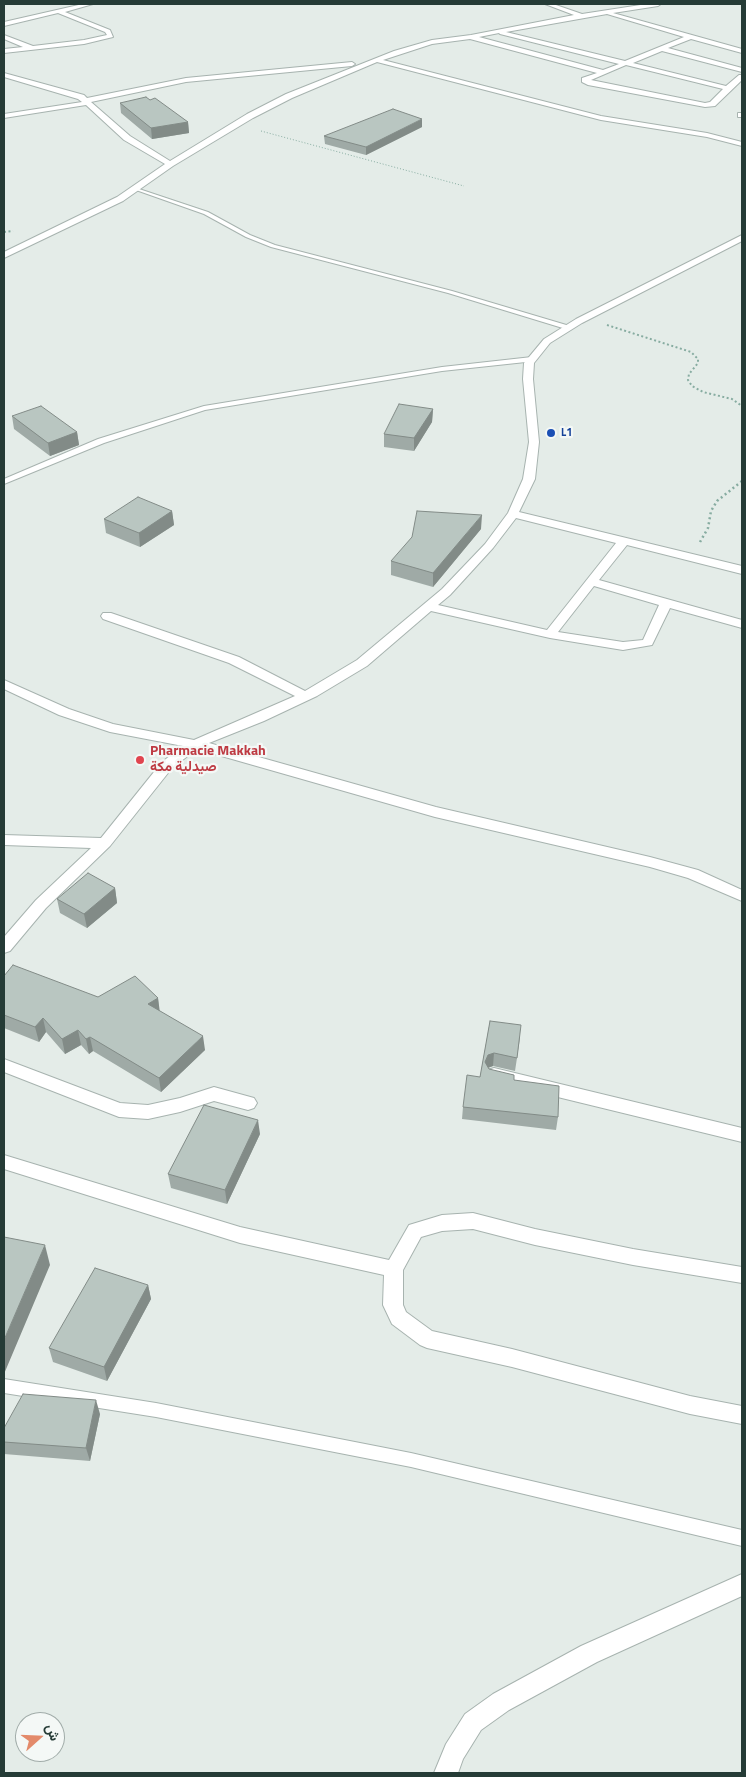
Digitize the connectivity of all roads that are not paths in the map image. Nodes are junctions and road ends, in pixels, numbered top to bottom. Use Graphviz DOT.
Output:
graph roads {
  1 [pos="90,4"];
  2 [pos="548,4"];
  3 [pos="656,4"];
  4 [pos="57,11"];
  5 [pos="604,12"];
  6 [pos="581,15"];
  7 [pos="4,24"];
  8 [pos="498,32"];
  9 [pos="692,36"];
  10 [pos="4,37"];
  11 [pos="469,37"];
  12 [pos="32,48"];
  13 [pos="662,49"];
  14 [pos="4,51"];
  15 [pos="742,51"];
  16 [pos="372,61"];
  17 [pos="626,63"];
  18 [pos="742,70"];
  19 [pos="603,72"];
  20 [pos="4,75"];
  21 [pos="742,77"];
  22 [pos="727,88"];
  23 [pos="86,102"];
  24 [pos="4,116"];
  25 [pos="742,144"];
  26 [pos="170,164"];
  27 [pos="138,189"];
  28 [pos="742,238"];
  29 [pos="4,255"];
  30 [pos="569,327"];
  31 [pos="532,358"];
  32 [pos="4,482"];
  33 [pos="513,514"];
  34 [pos="624,541"];
  35 [pos="742,570"];
  36 [pos="592,582"];
  37 [pos="666,603"];
  38 [pos="428,607"];
  39 [pos="107,616"];
  40 [pos="742,624"];
  41 [pos="550,634"];
  42 [pos="4,684"];
  43 [pos="305,696"];
  44 [pos="195,744"];
  45 [pos="4,840"];
  46 [pos="105,843"];
  47 [pos="742,896"];
  48 [pos="4,947"];
  49 [pos="4,1065"];
  50 [pos="494,1075"];
  51 [pos="248,1103"];
  52 [pos="742,1135"];
  53 [pos="4,1162"];
  54 [pos="394,1269"];
  55 [pos="742,1275"];
  56 [pos="4,1386"];
  57 [pos="742,1415"];
  58 [pos="742,1538"];
  59 [pos="742,1585"];
  60 [pos="446,1773"];
  1 -- 4 [label="street"];
  2 -- 6 [label="street"];
  3 -- 5 [label="street"];
  4 -- 7 [label="street"];
  4 -- 12 [label="street"];
  5 -- 6 [label="street"];
  5 -- 9 [label="street"];
  6 -- 8 [label="street"];
  8 -- 11 [label="street"];
  8 -- 17 [label="street"];
  9 -- 13 [label="street"];
  9 -- 15 [label="street"];
  10 -- 12 [label="street"];
  11 -- 16 [label="street"];
  11 -- 19 [label="street"];
  12 -- 14 [label="street"];
  13 -- 17 [label="street"];
  13 -- 18 [label="street"];
  16 -- 23 [label="street"];
  16 -- 25 [label="street"];
  16 -- 26 [label="street"];
  17 -- 19 [label="street"];
  17 -- 22 [label="street"];
  19 -- 22 [label="street"];
  20 -- 23 [label="street"];
  21 -- 22 [label="street"];
  23 -- 24 [label="street"];
  23 -- 26 [label="street"];
  26 -- 27 [label="street"];
  27 -- 29 [label="street"];
  27 -- 30 [label="lane"];
  28 -- 30 [label="street"];
  30 -- 31 [label="street"];
  31 -- 32 [label="lane"];
  31 -- 33 [label="street"];
  33 -- 34 [label="street"];
  33 -- 38 [label="street"];
  34 -- 35 [label="street"];
  34 -- 36 [label="street"];
  36 -- 37 [label="street"];
  36 -- 41 [label="street"];
  37 -- 40 [label="street"];
  37 -- 41 [label="street"];
  38 -- 41 [label="street"];
  38 -- 43 [label="street"];
  39 -- 43 [label="street"];
  42 -- 44 [label="street"];
  43 -- 44 [label="street"];
  44 -- 46 [label="street"];
  44 -- 47 [label="street"];
  45 -- 46 [label="street"];
  46 -- 48 [label="street"];
  49 -- 51 [label="street"];
  50 -- 52 [label="street"];
  53 -- 54 [label="street"];
  54 -- 55 [label="street"];
  54 -- 57 [label="street"];
  56 -- 58 [label="lane"];
  59 -- 60 [label="street"];
}
